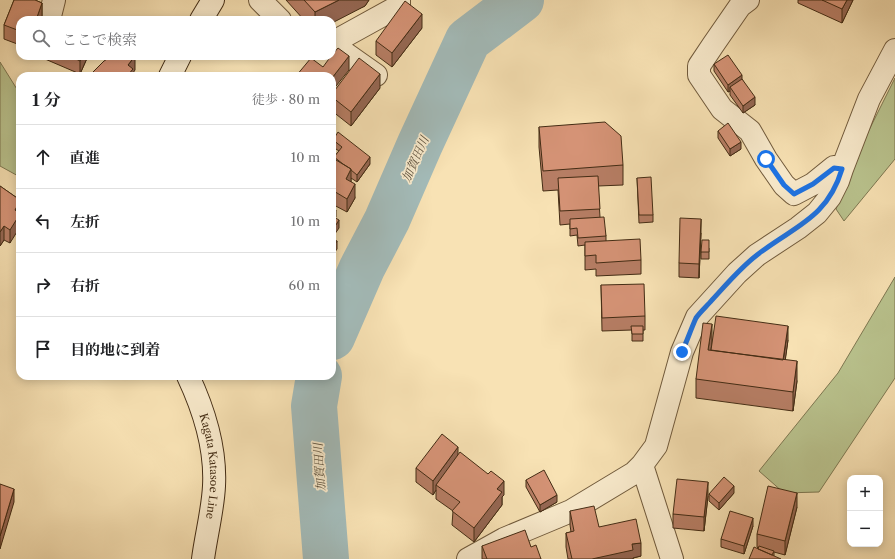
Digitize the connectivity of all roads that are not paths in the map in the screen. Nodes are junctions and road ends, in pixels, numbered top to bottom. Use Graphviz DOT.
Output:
graph roads {
  1 [pos="54,0"];
  2 [pos="213,0"];
  3 [pos="260,0"];
  4 [pos="399,0"];
  5 [pos="748,0"];
  6 [pos="50,16"];
  7 [pos="203,16"];
  8 [pos="276,16"];
  9 [pos="336,42"];
  10 [pos="336,47"];
  11 [pos="895,50"];
  12 [pos="178,60"];
  13 [pos="172,72"];
  14 [pos="376,75"];
  15 [pos="842,169"];
  16 [pos="191,380"];
  17 [pos="642,465"];
  18 [pos="203,559"];
  19 [pos="468,559"];
  20 [pos="672,559"];
  1 -- 6 [label="street"];
  2 -- 7 [label="street"];
  3 -- 8 [label="street"];
  4 -- 9 [label="street"];
  5 -- 15 [label="street"];
  10 -- 14 [label="street"];
  11 -- 15 [label="street"];
  12 -- 13 [label="street"];
  15 -- 17 [label="street"];
  16 -- 18 [label="street, Kagata Katasoe Line"];
  17 -- 19 [label="street"];
  17 -- 20 [label="street"];
}
